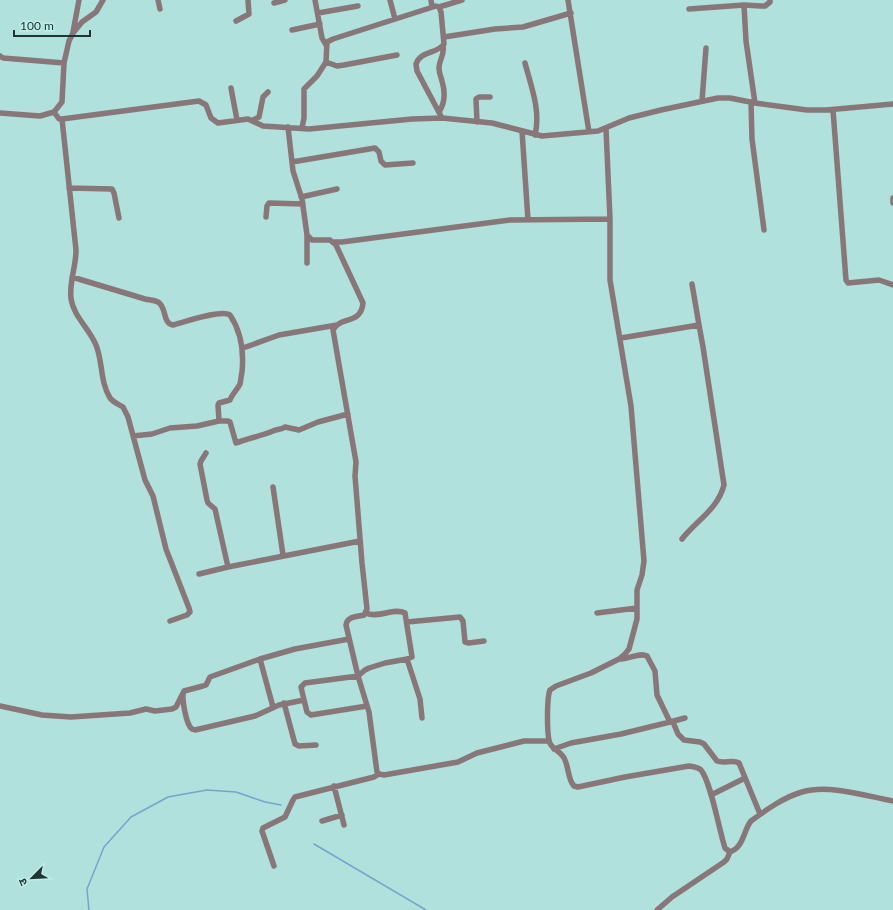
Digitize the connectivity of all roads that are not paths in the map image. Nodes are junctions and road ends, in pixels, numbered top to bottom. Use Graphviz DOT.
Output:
graph roads {
  1 [pos="79,0"];
  2 [pos="103,0"];
  3 [pos="158,0"];
  4 [pos="248,0"];
  5 [pos="285,0"];
  6 [pos="315,0"];
  7 [pos="390,0"];
  8 [pos="431,0"];
  9 [pos="462,0"];
  10 [pos="568,0"];
  11 [pos="770,0"];
  12 [pos="274,3"];
  13 [pos="744,5"];
  14 [pos="358,6"];
  15 [pos="432,7"];
  16 [pos="439,7"];
  17 [pos="160,9"];
  18 [pos="689,9"];
  19 [pos="318,13"];
  20 [pos="570,13"];
  21 [pos="395,20"];
  22 [pos="236,21"];
  23 [pos="320,24"];
  24 [pos="292,30"];
  25 [pos="73,33"];
  26 [pos="444,37"];
  27 [pos="326,45"];
  28 [pos="443,46"];
  29 [pos="706,48"];
  30 [pos="396,55"];
  31 [pos="0,56"];
  32 [pos="326,62"];
  33 [pos="64,63"];
  34 [pos="525,64"];
  35 [pos="231,88"];
  36 [pos="268,92"];
  37 [pos="490,97"];
  38 [pos="702,101"];
  39 [pos="753,103"];
  40 [pos="893,104"];
  41 [pos="833,110"];
  42 [pos="54,112"];
  43 [pos="439,112"];
  44 [pos="0,113"];
  45 [pos="442,118"];
  46 [pos="62,119"];
  47 [pos="237,120"];
  48 [pos="253,120"];
  49 [pos="477,122"];
  50 [pos="288,127"];
  51 [pos="302,128"];
  52 [pos="606,129"];
  53 [pos="522,131"];
  54 [pos="589,132"];
  55 [pos="535,134"];
  56 [pos="292,162"];
  57 [pos="413,163"];
  58 [pos="69,188"];
  59 [pos="337,189"];
  60 [pos="301,196"];
  61 [pos="893,198"];
  62 [pos="893,203"];
  63 [pos="303,204"];
  64 [pos="266,217"];
  65 [pos="119,218"];
  66 [pos="610,219"];
  67 [pos="528,220"];
  68 [pos="764,230"];
  69 [pos="307,235"];
  70 [pos="333,242"];
  71 [pos="307,263"];
  72 [pos="72,277"];
  73 [pos="692,284"];
  74 [pos="893,285"];
  75 [pos="337,325"];
  76 [pos="699,325"];
  77 [pos="621,338"];
  78 [pos="243,348"];
  79 [pos="348,414"];
  80 [pos="219,422"];
  81 [pos="133,436"];
  82 [pos="206,453"];
  83 [pos="273,487"];
  84 [pos="682,539"];
  85 [pos="360,541"];
  86 [pos="283,556"];
  87 [pos="228,566"];
  88 [pos="199,574"];
  89 [pos="637,608"];
  90 [pos="366,613"];
  91 [pos="597,613"];
  92 [pos="170,621"];
  93 [pos="407,622"];
  94 [pos="350,639"];
  95 [pos="484,641"];
  96 [pos="260,659"];
  97 [pos="407,659"];
  98 [pos="619,659"];
  99 [pos="358,676"];
  100 [pos="183,693"];
  101 [pos="304,700"];
  102 [pos="284,704"];
  103 [pos="0,706"];
  104 [pos="367,706"];
  105 [pos="273,707"];
  106 [pos="422,718"];
  107 [pos="685,718"];
  108 [pos="672,722"];
  109 [pos="549,741"];
  110 [pos="316,745"];
  111 [pos="554,749"];
  112 [pos="379,774"];
  113 [pos="745,778"];
  114 [pos="334,786"];
  115 [pos="711,795"];
  116 [pos="893,801"];
  117 [pos="760,814"];
  118 [pos="342,815"];
  119 [pos="322,821"];
  120 [pos="344,825"];
  121 [pos="730,852"];
  122 [pos="274,866"];
  123 [pos="657,910"];
  1 -- 25 [label="street"];
  2 -- 25 [label="street"];
  3 -- 17 [label="street"];
  4 -- 22 [label="street"];
  5 -- 12 [label="street"];
  6 -- 19 [label="street"];
  7 -- 21 [label="street"];
  8 -- 15 [label="street"];
  9 -- 16 [label="street"];
  10 -- 20 [label="street"];
  11 -- 13 [label="street"];
  13 -- 18 [label="street"];
  13 -- 39 [label="street"];
  14 -- 19 [label="street"];
  15 -- 16 [label="street"];
  15 -- 21 [label="street"];
  16 -- 26 [label="street"];
  19 -- 23 [label="street"];
  20 -- 26 [label="street"];
  20 -- 54 [label="street"];
  21 -- 27 [label="street"];
  23 -- 24 [label="street"];
  23 -- 27 [label="street"];
  25 -- 33 [label="street"];
  26 -- 28 [label="street"];
  27 -- 32 [label="street"];
  28 -- 43 [label="street"];
  28 -- 43 [label="street"];
  29 -- 38 [label="street"];
  30 -- 32 [label="street"];
  31 -- 33 [label="street"];
  32 -- 51 [label="street"];
  33 -- 42 [label="street"];
  34 -- 55 [label="street"];
  35 -- 47 [label="street"];
  36 -- 48 [label="street"];
  37 -- 49 [label="street"];
  38 -- 39 [label="street"];
  38 -- 52 [label="street"];
  39 -- 41 [label="street"];
  39 -- 68 [label="street"];
  40 -- 41 [label="street"];
  41 -- 74 [label="street"];
  42 -- 44 [label="street"];
  42 -- 46 [label="street"];
  43 -- 45 [label="street"];
  45 -- 49 [label="street"];
  45 -- 51 [label="street"];
  46 -- 47 [label="street"];
  46 -- 58 [label="street"];
  47 -- 48 [label="street"];
  48 -- 50 [label="street"];
  49 -- 53 [label="street"];
  50 -- 51 [label="street"];
  50 -- 56 [label="street"];
  52 -- 54 [label="street"];
  52 -- 66 [label="street"];
  53 -- 55 [label="street"];
  53 -- 67 [label="street"];
  54 -- 55 [label="street"];
  56 -- 57 [label="street"];
  56 -- 60 [label="street"];
  58 -- 65 [label="street"];
  58 -- 72 [label="street"];
  59 -- 60 [label="street"];
  60 -- 63 [label="street"];
  61 -- 62 [label="street"];
  63 -- 64 [label="street"];
  63 -- 69 [label="street"];
  66 -- 67 [label="street"];
  66 -- 77 [label="street"];
  67 -- 70 [label="street"];
  69 -- 70 [label="street"];
  69 -- 71 [label="street"];
  70 -- 75 [label="street"];
  72 -- 78 [label="street"];
  72 -- 81 [label="street"];
  73 -- 76 [label="street"];
  75 -- 78 [label="street"];
  75 -- 79 [label="street"];
  76 -- 77 [label="street"];
  76 -- 84 [label="street"];
  77 -- 89 [label="street"];
  78 -- 80 [label="street"];
  79 -- 80 [label="street"];
  79 -- 85 [label="street"];
  80 -- 81 [label="street"];
  81 -- 92 [label="street"];
  82 -- 87 [label="street"];
  83 -- 86 [label="street"];
  85 -- 86 [label="street"];
  85 -- 90 [label="street"];
  86 -- 87 [label="street"];
  87 -- 88 [label="street"];
  89 -- 91 [label="street"];
  89 -- 98 [label="street"];
  90 -- 93 [label="street"];
  90 -- 94 [label="street"];
  93 -- 95 [label="street"];
  93 -- 97 [label="street"];
  94 -- 96 [label="street"];
  94 -- 99 [label="street"];
  96 -- 100 [label="street"];
  96 -- 105 [label="street"];
  97 -- 99 [label="street"];
  97 -- 106 [label="street"];
  98 -- 108 [label="street"];
  98 -- 109 [label="street"];
  99 -- 101 [label="street"];
  99 -- 104 [label="street"];
  100 -- 103 [label="street"];
  100 -- 105 [label="street"];
  101 -- 102 [label="street"];
  101 -- 104 [label="street"];
  102 -- 105 [label="street"];
  102 -- 110 [label="street"];
  104 -- 112 [label="street"];
  107 -- 108 [label="street"];
  108 -- 111 [label="street"];
  108 -- 113 [label="street"];
  109 -- 111 [label="street"];
  109 -- 112 [label="street"];
  111 -- 115 [label="street"];
  112 -- 114 [label="street"];
  113 -- 115 [label="street"];
  113 -- 117 [label="street"];
  114 -- 118 [label="street"];
  114 -- 122 [label="street"];
  115 -- 121 [label="street"];
  116 -- 117 [label="street"];
  117 -- 121 [label="street"];
  118 -- 119 [label="street"];
  118 -- 120 [label="street"];
  121 -- 123 [label="street"];
}
